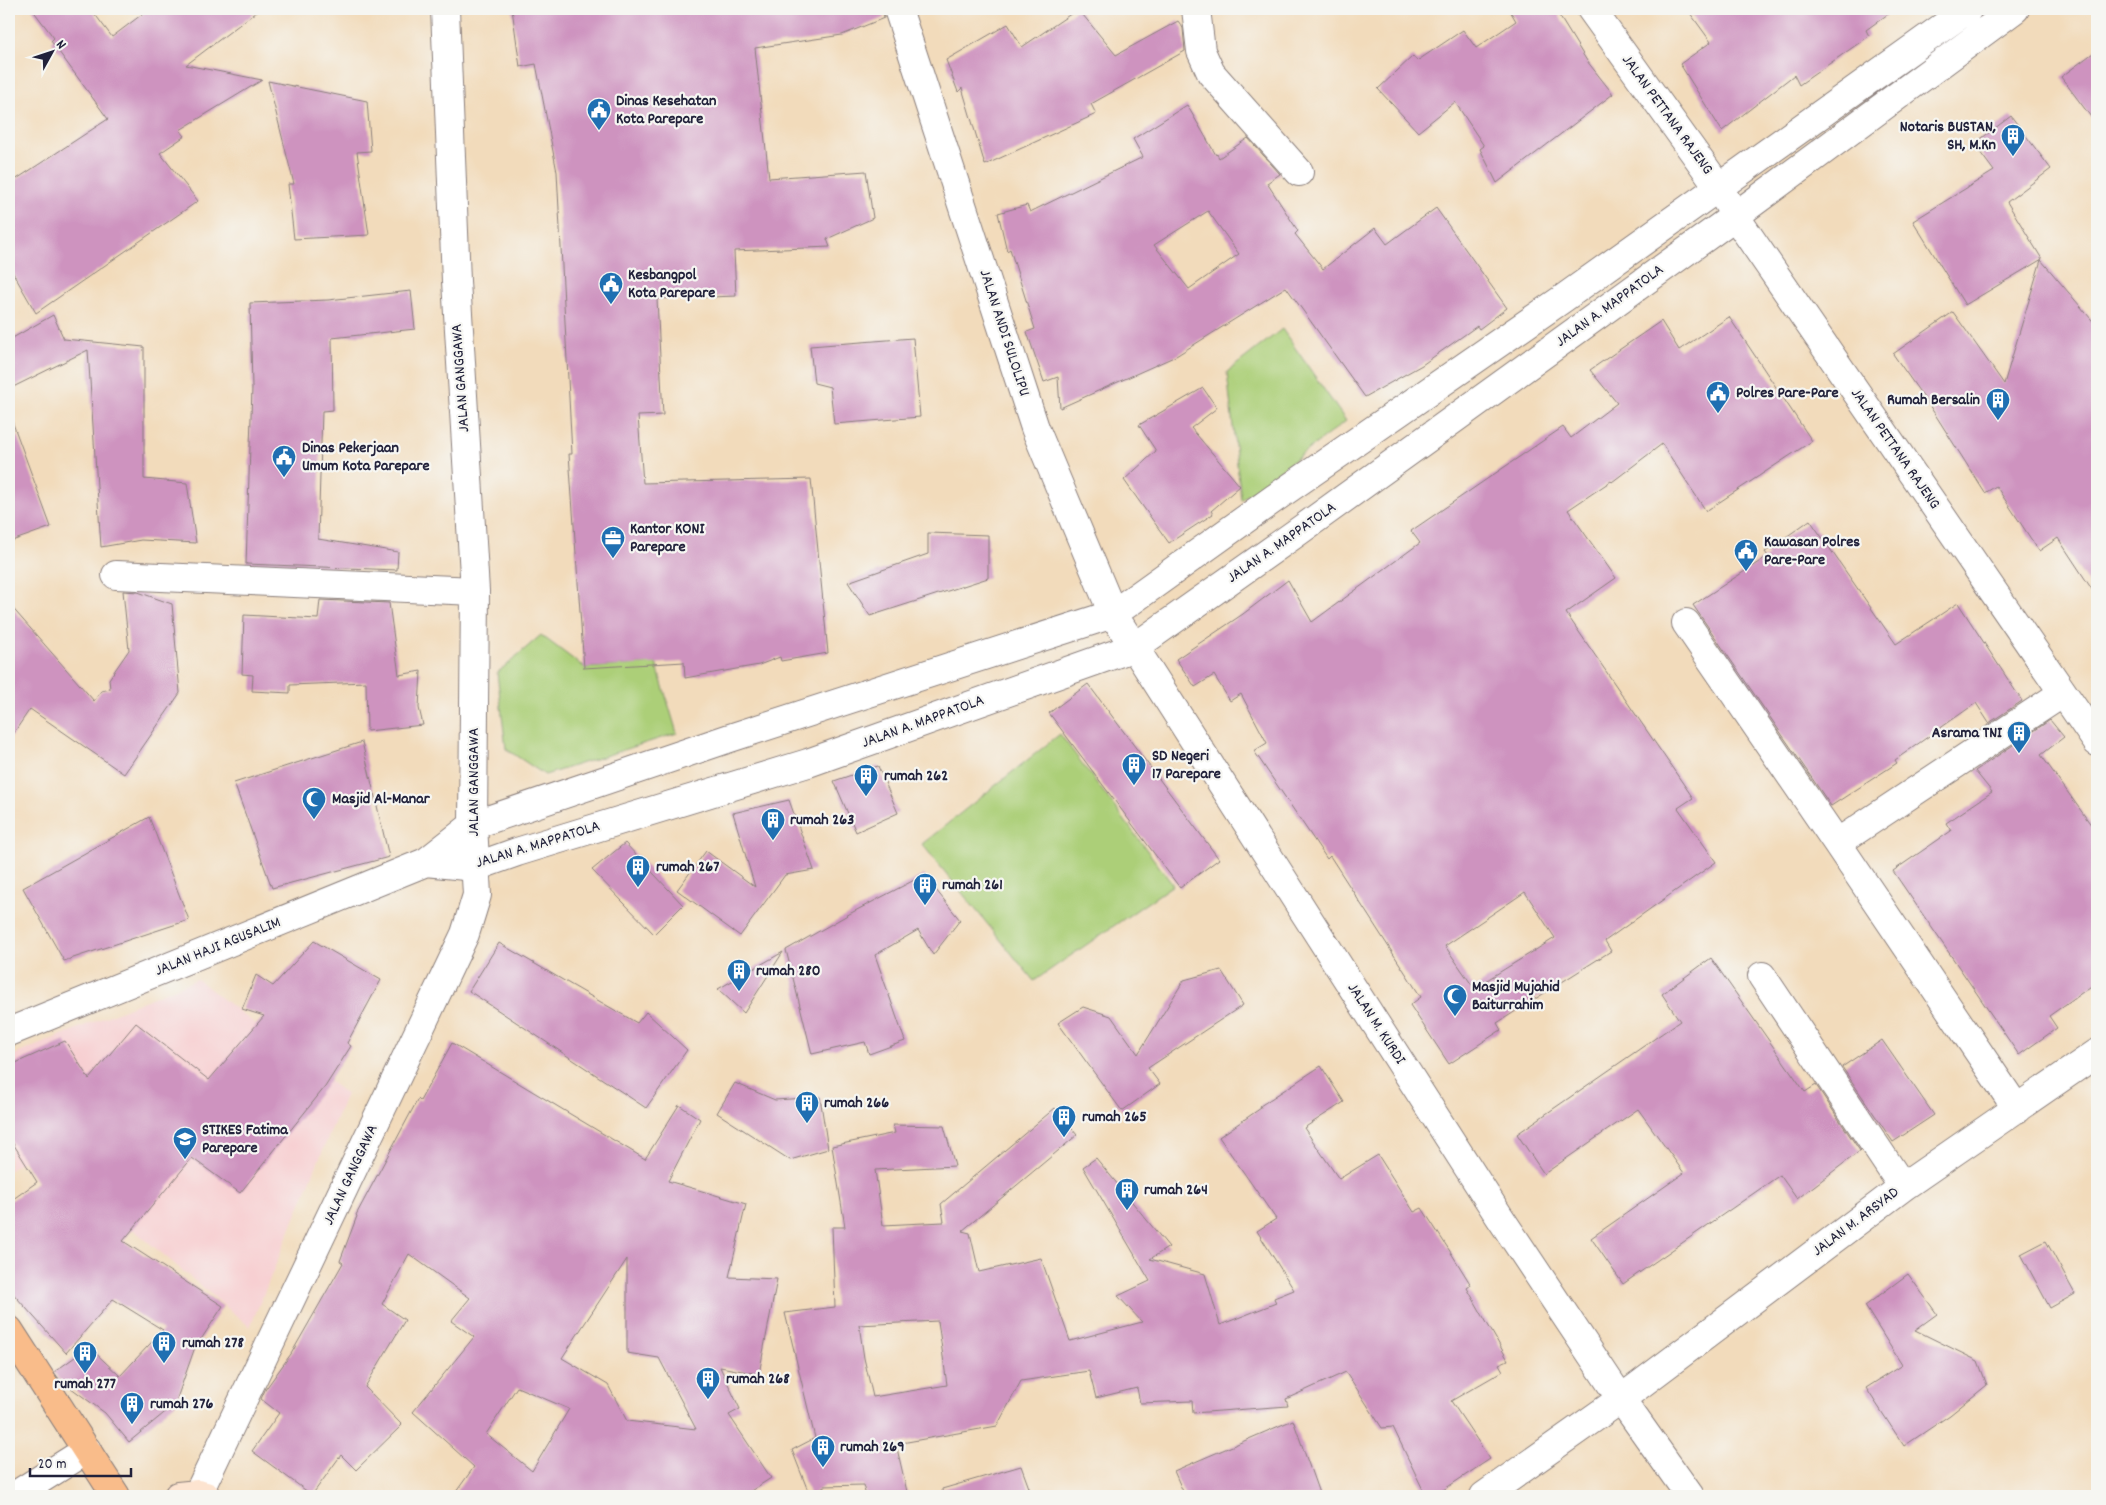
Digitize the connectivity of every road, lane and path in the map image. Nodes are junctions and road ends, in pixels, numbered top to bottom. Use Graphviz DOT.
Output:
graph roads {
  1 [pos="445,9"];
  2 [pos="898,9"];
  3 [pos="1196,9"];
  4 [pos="1591,9"];
  5 [pos="2015,9"];
  6 [pos="1971,18"];
  7 [pos="1299,172"];
  8 [pos="1718,186"];
  9 [pos="1735,216"];
  10 [pos="1561,300"];
  11 [pos="1580,328"];
  12 [pos="1275,498"];
  13 [pos="1299,531"];
  14 [pos="116,575"];
  15 [pos="475,591"];
  16 [pos="1113,614"];
  17 [pos="1686,623"];
  18 [pos="1135,647"];
  19 [pos="2063,693"];
  20 [pos="2097,742"];
  21 [pos="473,825"];
  22 [pos="1837,843"];
  23 [pos="426,862"];
  24 [pos="475,867"];
  25 [pos="1762,976"];
  26 [pos="9,1032"];
  27 [pos="2097,1053"];
  28 [pos="2017,1109"];
  29 [pos="1903,1187"];
  30 [pos="9,1330"];
  31 [pos="1621,1399"];
  32 [pos="88,1450"];
  33 [pos="14,1496"];
  34 [pos="116,1496"];
  35 [pos="194,1496"];
  36 [pos="1484,1496"];
  37 [pos="1690,1496"];
  1 -- 15 [label="street, JALAN GANGGAWA"];
  2 -- 16 [label="street, JALAN ANDI SULOLIPU"];
  3 -- 7 [label="street"];
  4 -- 8 [label="street, JALAN PETTANA RAJENG"];
  5 -- 6 [label="street, JALAN A. MAPPATOLA"];
  6 -- 8 [label="street, JALAN A. MAPPATOLA"];
  6 -- 9 [label="street, JALAN A. MAPPATOLA"];
  8 -- 9 [label="street, JALAN PETTANA RAJENG"];
  8 -- 10 [label="street, JALAN A. MAPPATOLA"];
  9 -- 11 [label="street, JALAN A. MAPPATOLA"];
  9 -- 19 [label="street, JALAN PETTANA RAJENG"];
  10 -- 11 [label="street"];
  10 -- 12 [label="street, JALAN A. MAPPATOLA"];
  11 -- 13 [label="street, JALAN A. MAPPATOLA"];
  12 -- 13 [label="street"];
  12 -- 16 [label="street, JALAN A. MAPPATOLA"];
  13 -- 18 [label="street, JALAN A. MAPPATOLA"];
  14 -- 15 [label="street"];
  15 -- 21 [label="street, JALAN GANGGAWA"];
  16 -- 18 [label="street, JALAN ANDI SULOLIPU"];
  16 -- 21 [label="street, JALAN A. MAPPATOLA"];
  17 -- 22 [label="street"];
  18 -- 24 [label="street, JALAN A. MAPPATOLA"];
  18 -- 31 [label="street, JALAN M. KURDI"];
  19 -- 20 [label="street, JALAN PETTANA RAJENG"];
  19 -- 22 [label="street"];
  21 -- 23 [label="street, JALAN A. MAPPATOLA"];
  21 -- 24 [label="street, JALAN GANGGAWA"];
  22 -- 28 [label="street"];
  23 -- 24 [label="street, JALAN A. MAPPATOLA"];
  23 -- 26 [label="street, JALAN HAJI AGUSALIM"];
  24 -- 35 [label="street, JALAN GANGGAWA"];
  25 -- 29 [label="street"];
  27 -- 28 [label="street, JALAN M. ARSYAD"];
  28 -- 29 [label="street, JALAN M. ARSYAD"];
  29 -- 31 [label="street, JALAN M. ARSYAD"];
  30 -- 32 [label="highway"];
  31 -- 36 [label="street, JALAN M. ARSYAD"];
  31 -- 37 [label="street, JALAN M. KURDI"];
  32 -- 33 [label="street"];
  32 -- 34 [label="highway"];
}
